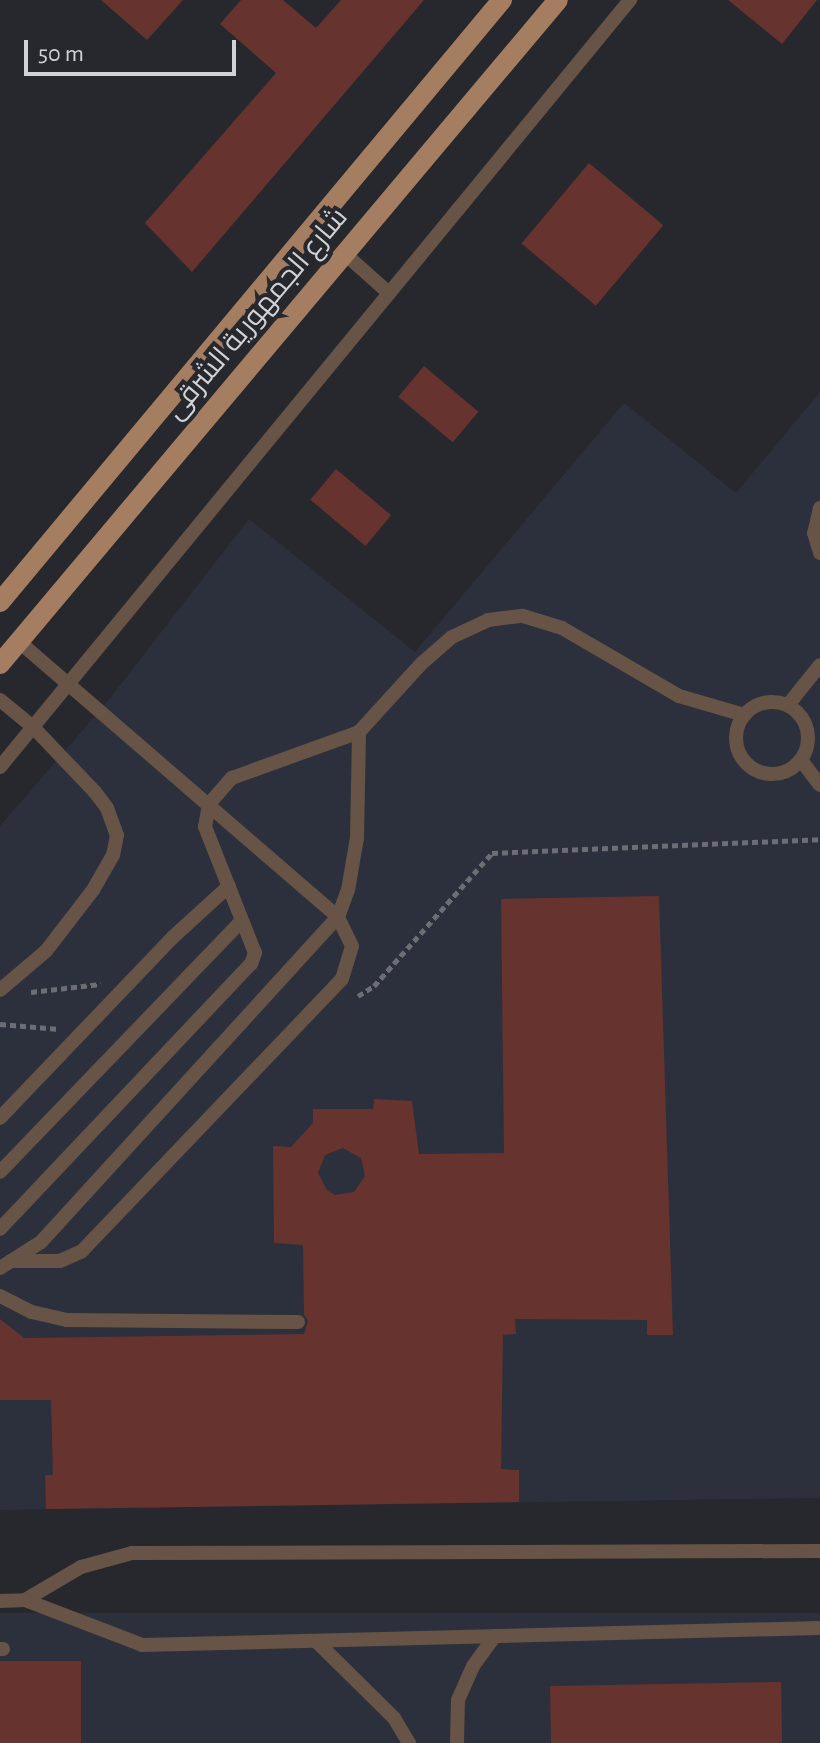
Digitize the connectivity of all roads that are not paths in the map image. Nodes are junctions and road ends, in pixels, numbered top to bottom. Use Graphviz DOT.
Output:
graph roads {
  1 [pos="502,0"];
  2 [pos="558,0"];
  3 [pos="630,0"];
  4 [pos="345,254"];
  5 [pos="389,293"];
  6 [pos="820,508"];
  7 [pos="820,553"];
  8 [pos="0,602"];
  9 [pos="19,642"];
  10 [pos="0,664"];
  11 [pos="820,665"];
  12 [pos="69,684"];
  13 [pos="0,700"];
  14 [pos="788,705"];
  15 [pos="744,715"];
  16 [pos="33,727"];
  17 [pos="359,732"];
  18 [pos="801,760"];
  19 [pos="0,767"];
  20 [pos="820,785"];
  21 [pos="209,804"];
  22 [pos="229,886"];
  23 [pos="338,917"];
  24 [pos="241,922"];
  25 [pos="0,990"];
  26 [pos="0,1118"];
  27 [pos="0,1172"];
  28 [pos="0,1229"];
  29 [pos="5,1265"];
  30 [pos="0,1296"];
  31 [pos="298,1322"];
  32 [pos="820,1551"];
  33 [pos="25,1600"];
  34 [pos="0,1601"];
  35 [pos="820,1628"];
  36 [pos="495,1636"];
  37 [pos="316,1641"];
  38 [pos="409,1743"];
  39 [pos="457,1743"];
  1 -- 8 [label="main road, شارع الجمهورية الشرقى"];
  2 -- 4 [label="main road, شارع الجمهورية الشرقى"];
  3 -- 5 [label="lane"];
  4 -- 5 [label="lane"];
  4 -- 9 [label="main road, شارع الجمهورية الشرقى"];
  5 -- 12 [label="lane"];
  6 -- 7 [label="lane"];
  9 -- 10 [label="main road, شارع الجمهورية الشرقى"];
  9 -- 12 [label="lane"];
  11 -- 14 [label="lane"];
  12 -- 16 [label="lane"];
  12 -- 21 [label="lane"];
  13 -- 16 [label="lane"];
  14 -- 15 [label="lane"];
  14 -- 18 [label="lane"];
  15 -- 17 [label="lane"];
  15 -- 18 [label="lane"];
  16 -- 19 [label="lane"];
  16 -- 25 [label="lane"];
  17 -- 21 [label="lane"];
  17 -- 23 [label="lane"];
  18 -- 20 [label="lane"];
  21 -- 22 [label="lane"];
  21 -- 23 [label="lane"];
  22 -- 24 [label="lane"];
  22 -- 26 [label="lane"];
  23 -- 29 [label="lane"];
  23 -- 29 [label="lane"];
  24 -- 27 [label="lane"];
  24 -- 28 [label="lane"];
  30 -- 31 [label="lane"];
  32 -- 33 [label="lane"];
  33 -- 34 [label="lane"];
  33 -- 37 [label="lane"];
  35 -- 36 [label="lane"];
  36 -- 37 [label="lane"];
  36 -- 39 [label="lane"];
  37 -- 38 [label="lane"];
}
